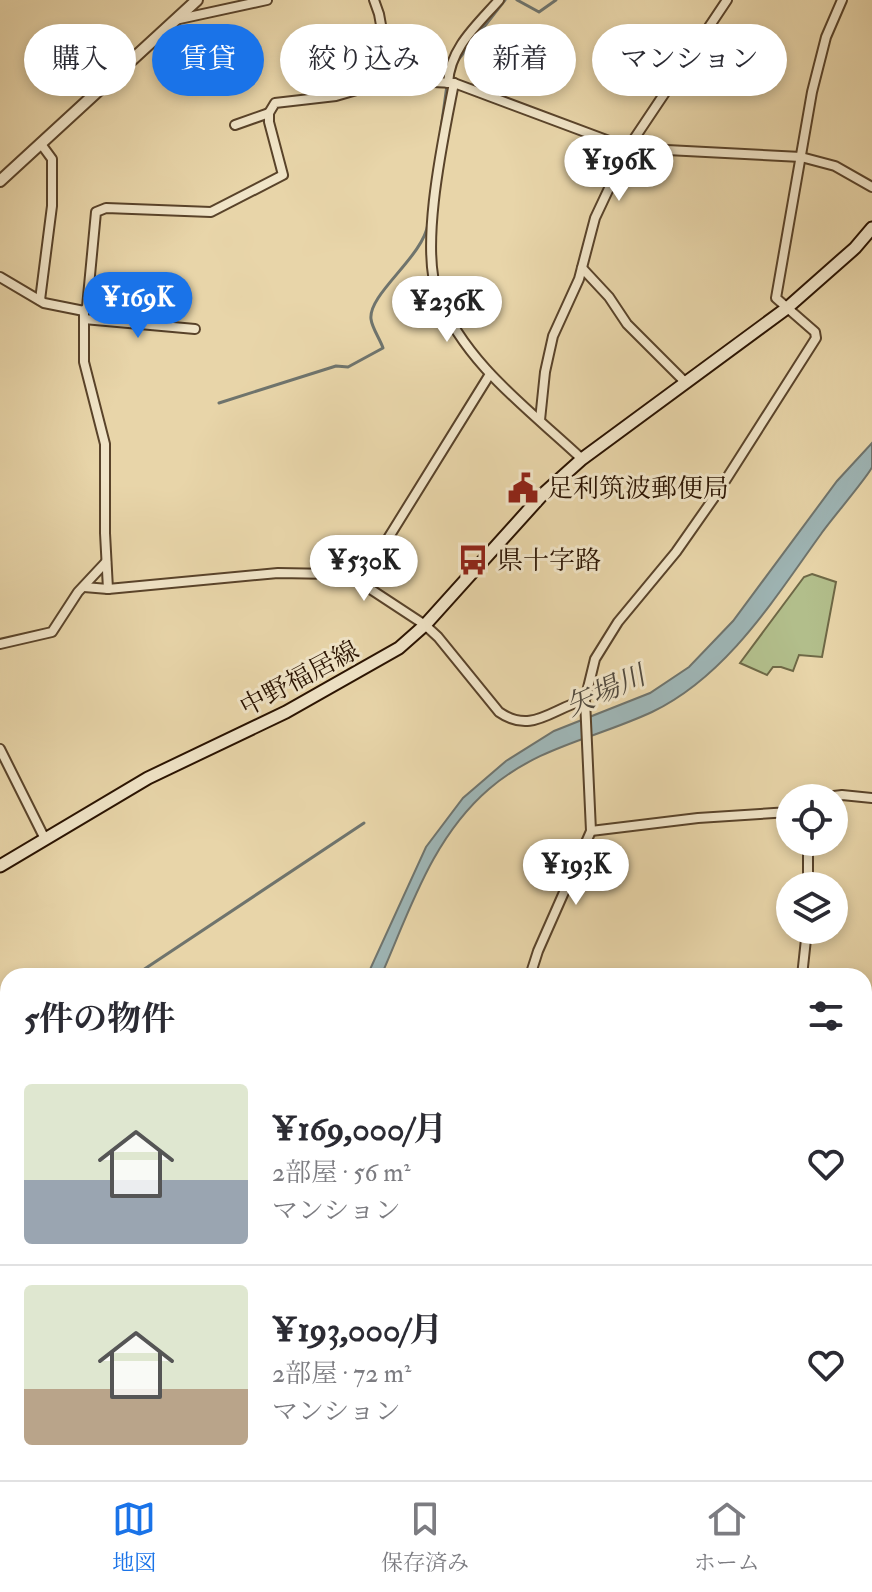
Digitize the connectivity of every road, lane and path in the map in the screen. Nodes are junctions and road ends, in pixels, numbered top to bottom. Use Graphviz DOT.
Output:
graph roads {
  1 [pos="197,0"];
  2 [pos="267,0"];
  3 [pos="374,0"];
  4 [pos="499,0"];
  5 [pos="727,0"];
  6 [pos="842,0"];
  7 [pos="175,20"];
  8 [pos="381,24"];
  9 [pos="448,83"];
  10 [pos="451,83"];
  11 [pos="336,96"];
  12 [pos="269,113"];
  13 [pos="235,125"];
  14 [pos="41,144"];
  15 [pos="628,148"];
  16 [pos="801,157"];
  17 [pos="0,181"];
  18 [pos="872,187"];
  19 [pos="872,228"];
  20 [pos="582,268"];
  21 [pos="0,277"];
  22 [pos="40,300"];
  23 [pos="787,308"];
  24 [pos="84,315"];
  25 [pos="195,329"];
  26 [pos="490,374"];
  27 [pos="686,383"];
  28 [pos="540,420"];
  29 [pos="582,459"];
  30 [pos="106,562"];
  31 [pos="361,582"];
  32 [pos="84,587"];
  33 [pos="108,589"];
  34 [pos="425,625"];
  35 [pos="0,644"];
  36 [pos="585,700"];
  37 [pos="0,749"];
  38 [pos="848,796"];
  39 [pos="872,798"];
  40 [pos="776,813"];
  41 [pos="591,831"];
  42 [pos="45,839"];
  43 [pos="0,866"];
  44 [pos="805,944"];
  45 [pos="533,968"];
  46 [pos="803,968"];
  1 -- 7 [label="street"];
  2 -- 7 [label="street"];
  3 -- 8 [label="street"];
  4 -- 10 [label="street"];
  5 -- 15 [label="street"];
  6 -- 16 [label="street"];
  7 -- 14 [label="street"];
  9 -- 10 [label="street"];
  10 -- 15 [label="street"];
  10 -- 26 [label="street"];
  11 -- 12 [label="street"];
  12 -- 13 [label="street"];
  12 -- 24 [label="street"];
  14 -- 17 [label="street"];
  14 -- 22 [label="street"];
  15 -- 16 [label="street"];
  15 -- 20 [label="street"];
  16 -- 18 [label="street"];
  16 -- 23 [label="street"];
  19 -- 23 [label="main road, 中野福居線"];
  20 -- 27 [label="street"];
  20 -- 28 [label="street"];
  21 -- 22 [label="street"];
  22 -- 24 [label="street"];
  23 -- 27 [label="main road, 中野福居線"];
  23 -- 36 [label="street"];
  24 -- 25 [label="street"];
  24 -- 30 [label="street"];
  26 -- 28 [label="street"];
  26 -- 31 [label="street"];
  27 -- 29 [label="main road, 中野福居線"];
  28 -- 29 [label="street"];
  29 -- 34 [label="main road, 中野福居線"];
  30 -- 32 [label="street"];
  30 -- 33 [label="street"];
  31 -- 33 [label="street"];
  31 -- 34 [label="street"];
  32 -- 33 [label="street"];
  32 -- 35 [label="street"];
  34 -- 36 [label="street"];
  34 -- 42 [label="main road, 中野福居線"];
  36 -- 41 [label="street"];
  37 -- 42 [label="street"];
  38 -- 39 [label="street"];
  40 -- 41 [label="street"];
  41 -- 45 [label="street"];
  42 -- 43 [label="main road, 中野福居線"];
  44 -- 46 [label="street"];
}
